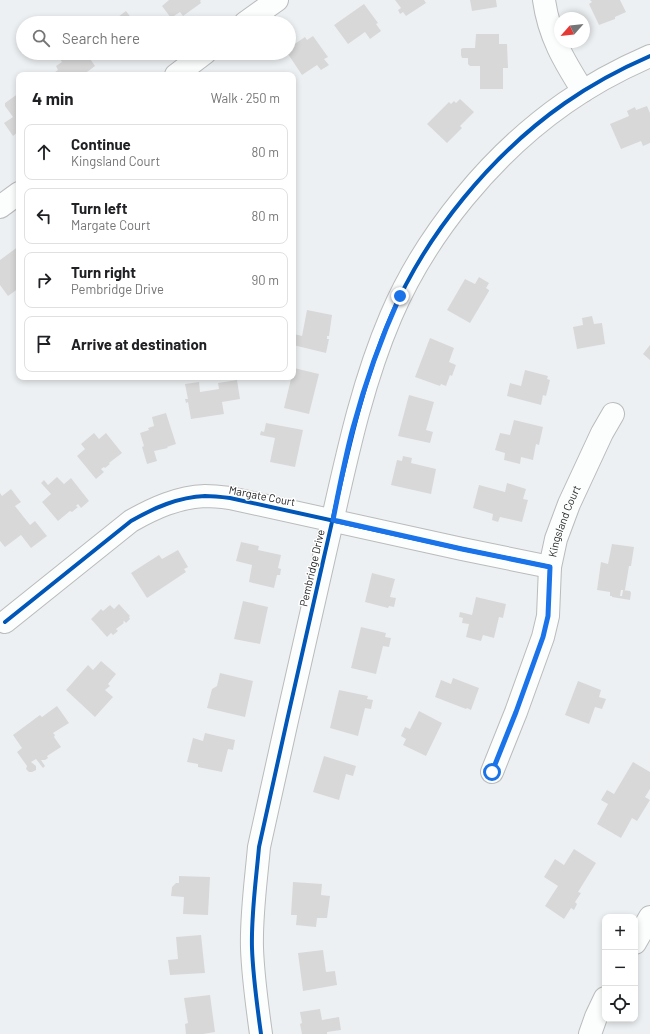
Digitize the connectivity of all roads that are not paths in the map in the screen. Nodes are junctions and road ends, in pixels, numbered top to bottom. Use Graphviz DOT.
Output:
graph roads {
  1 [pos="277,0"];
  2 [pos="544,0"];
  3 [pos="255,16"];
  4 [pos="650,56"];
  5 [pos="196,60"];
  6 [pos="180,72"];
  7 [pos="583,91"];
  8 [pos="16,195"];
  9 [pos="0,207"];
  10 [pos="613,414"];
  11 [pos="333,520"];
  12 [pos="550,567"];
  13 [pos="5,622"];
  14 [pos="492,772"];
  15 [pos="650,917"];
  16 [pos="638,938"];
  17 [pos="602,1004"];
  18 [pos="261,1034"];
  19 [pos="590,1034"];
  1 -- 3 [label="street"];
  2 -- 7 [label="street"];
  4 -- 7 [label="street, Pembridge Drive"];
  5 -- 6 [label="street"];
  7 -- 11 [label="street, Pembridge Drive"];
  8 -- 9 [label="street"];
  10 -- 12 [label="street, Kingsland Court"];
  11 -- 12 [label="street, Margate Court"];
  11 -- 13 [label="street, Margate Court"];
  11 -- 18 [label="street, Pembridge Drive"];
  12 -- 14 [label="street, Kingsland Court"];
  15 -- 16 [label="street"];
  17 -- 19 [label="street"];
}
